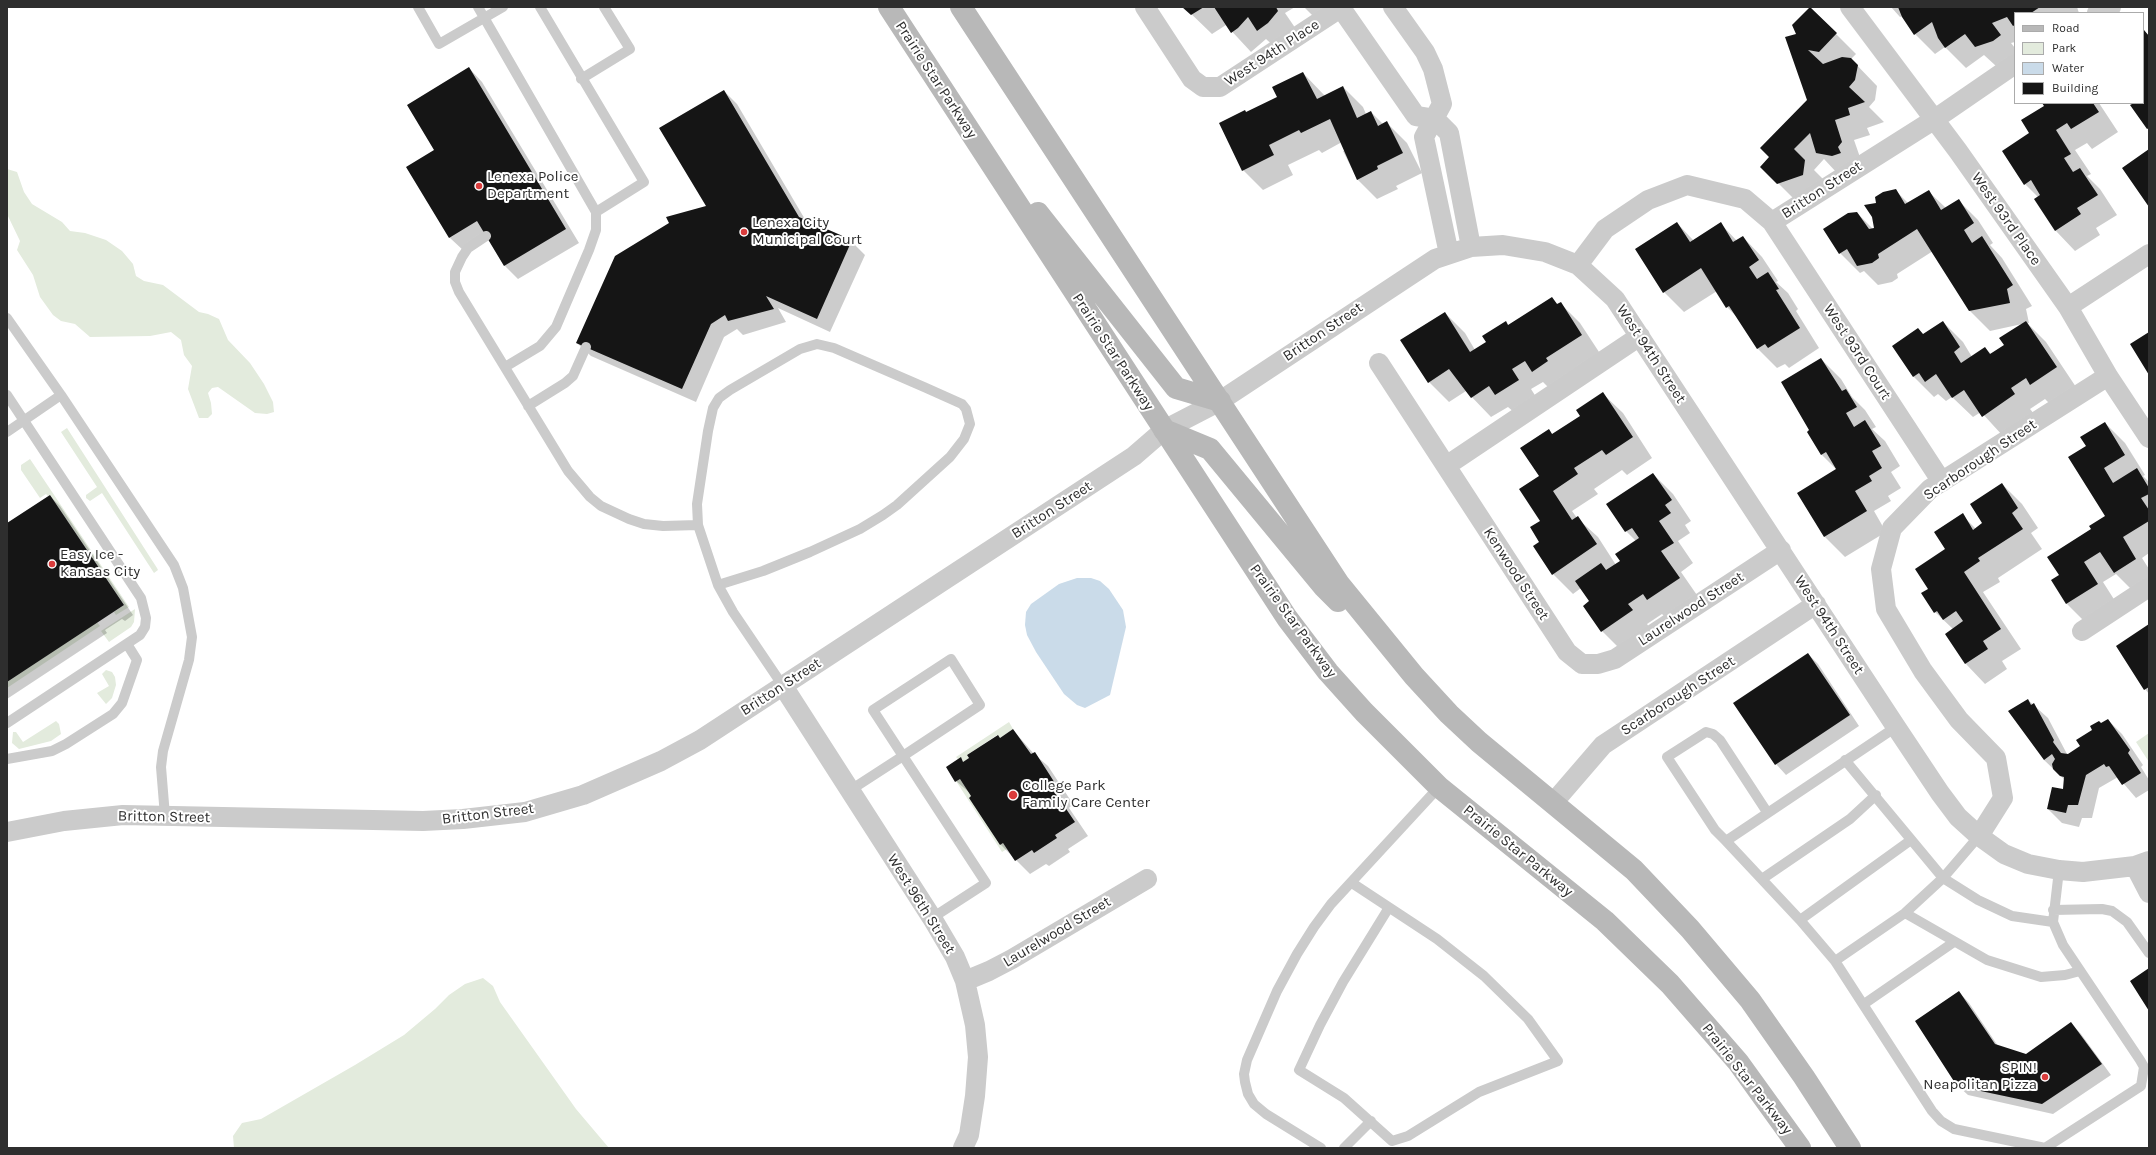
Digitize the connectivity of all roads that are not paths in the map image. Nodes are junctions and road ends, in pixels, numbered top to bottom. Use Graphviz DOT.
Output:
graph roads {
  1 [pos="418,7"];
  2 [pos="478,7"];
  3 [pos="503,7"];
  4 [pos="540,7"];
  5 [pos="604,7"];
  6 [pos="888,7"];
  7 [pos="961,7"];
  8 [pos="1145,7"];
  9 [pos="1341,7"];
  10 [pos="1393,7"];
  11 [pos="1850,7"];
  12 [pos="2111,7"];
  13 [pos="2099,12"];
  14 [pos="485,18"];
  15 [pos="2014,65"];
  16 [pos="581,79"];
  17 [pos="950,101"];
  18 [pos="1435,119"];
  19 [pos="1935,119"];
  20 [pos="596,212"];
  21 [pos="1772,222"];
  22 [pos="486,236"];
  23 [pos="1471,247"];
  24 [pos="1448,254"];
  25 [pos="2149,254"];
  26 [pos="1578,266"];
  27 [pos="2068,308"];
  28 [pos="7,318"];
  29 [pos="1640,336"];
  30 [pos="586,347"];
  31 [pos="1379,363"];
  32 [pos="505,367"];
  33 [pos="2108,376"];
  34 [pos="61,395"];
  35 [pos="7,396"];
  36 [pos="1220,401"];
  37 [pos="528,406"];
  38 [pos="24,420"];
  39 [pos="1164,430"];
  40 [pos="7,432"];
  41 [pos="2149,438"];
  42 [pos="1446,466"];
  43 [pos="1942,482"];
  44 [pos="698,526"];
  45 [pos="1781,550"];
  46 [pos="718,586"];
  47 [pos="2149,588"];
  48 [pos="1816,604"];
  49 [pos="2082,631"];
  50 [pos="127,644"];
  51 [pos="1404,664"];
  52 [pos="1598,664"];
  53 [pos="783,686"];
  54 [pos="7,723"];
  55 [pos="1896,727"];
  56 [pos="903,756"];
  57 [pos="7,759"];
  58 [pos="1845,760"];
  59 [pos="1438,787"];
  60 [pos="849,791"];
  61 [pos="1876,796"];
  62 [pos="1553,803"];
  63 [pos="1768,812"];
  64 [pos="165,816"];
  65 [pos="7,832"];
  66 [pos="1979,836"];
  67 [pos="1911,840"];
  68 [pos="1726,841"];
  69 [pos="2142,863"];
  70 [pos="2059,870"];
  71 [pos="1943,878"];
  72 [pos="1147,879"];
  73 [pos="1762,879"];
  74 [pos="1352,883"];
  75 [pos="2149,893"];
  76 [pos="1388,909"];
  77 [pos="2053,910"];
  78 [pos="1905,913"];
  79 [pos="932,918"];
  80 [pos="1800,920"];
  81 [pos="2053,922"];
  82 [pos="1954,942"];
  83 [pos="2149,953"];
  84 [pos="1835,961"];
  85 [pos="2080,971"];
  86 [pos="965,981"];
  87 [pos="1864,1004"];
  88 [pos="2145,1088"];
  89 [pos="1371,1121"];
  90 [pos="963,1148"];
  91 [pos="1321,1148"];
  92 [pos="1344,1148"];
  93 [pos="1800,1148"];
  94 [pos="1850,1148"];
  1 -- 14 [label="lane"];
  2 -- 14 [label="lane"];
  3 -- 14 [label="lane"];
  4 -- 16 [label="lane"];
  5 -- 16 [label="lane"];
  6 -- 17 [label="main road, Prairie Star Parkway"];
  7 -- 36 [label="main road"];
  8 -- 9 [label="street, West 94th Place"];
  9 -- 18 [label="street"];
  10 -- 18 [label="street"];
  11 -- 19 [label="street, West 93rd Place"];
  12 -- 13 [label="street"];
  14 -- 20 [label="lane"];
  15 -- 19 [label="street, Britton Street"];
  16 -- 20 [label="lane"];
  17 -- 36 [label="main road"];
  17 -- 39 [label="main road, Prairie Star Parkway"];
  18 -- 23 [label="street"];
  18 -- 24 [label="street"];
  19 -- 21 [label="street, Britton Street"];
  19 -- 27 [label="street, West 93rd Place"];
  20 -- 32 [label="lane"];
  21 -- 26 [label="street, Britton Street"];
  21 -- 43 [label="street, West 93rd Court"];
  22 -- 32 [label="lane"];
  23 -- 24 [label="street, Britton Street"];
  23 -- 26 [label="street, Britton Street"];
  24 -- 36 [label="street, Britton Street"];
  25 -- 27 [label="street"];
  26 -- 29 [label="street, West 94th Street"];
  27 -- 33 [label="street, West 93rd Place"];
  28 -- 34 [label="lane"];
  29 -- 42 [label="street"];
  29 -- 45 [label="street, West 94th Street"];
  30 -- 37 [label="lane"];
  31 -- 42 [label="street, Kenwood Street"];
  32 -- 37 [label="lane"];
  33 -- 41 [label="street, West 93rd Place"];
  33 -- 43 [label="street, Scarborough Street"];
  34 -- 38 [label="lane"];
  34 -- 64 [label="lane"];
  35 -- 38 [label="lane"];
  36 -- 39 [label="street, Britton Street"];
  36 -- 51 [label="main road"];
  37 -- 44 [label="lane"];
  38 -- 40 [label="lane"];
  38 -- 50 [label="lane"];
  39 -- 51 [label="main road"];
  39 -- 53 [label="street, Britton Street"];
  39 -- 59 [label="main road, Prairie Star Parkway"];
  42 -- 52 [label="street, Kenwood Street"];
  43 -- 66 [label="street, Scarborough Street"];
  44 -- 46 [label="lane"];
  44 -- 46 [label="lane"];
  45 -- 48 [label="street, West 94th Street"];
  45 -- 52 [label="street, Laurelwood Street"];
  46 -- 53 [label="lane"];
  47 -- 49 [label="street"];
  48 -- 55 [label="street, West 94th Street"];
  48 -- 62 [label="street, Scarborough Street"];
  50 -- 54 [label="lane"];
  50 -- 57 [label="lane"];
  51 -- 62 [label="main road"];
  53 -- 60 [label="street, West 96th Street"];
  53 -- 64 [label="street, Britton Street"];
  55 -- 58 [label="lane"];
  55 -- 66 [label="street, West 94th Street"];
  56 -- 56 [label="lane"];
  56 -- 60 [label="lane"];
  56 -- 79 [label="lane"];
  58 -- 61 [label="lane"];
  58 -- 63 [label="lane"];
  59 -- 74 [label="lane"];
  59 -- 93 [label="main road, Prairie Star Parkway"];
  60 -- 79 [label="street, West 96th Street"];
  61 -- 67 [label="lane"];
  61 -- 73 [label="lane"];
  62 -- 94 [label="main road"];
  63 -- 68 [label="lane"];
  63 -- 68 [label="lane"];
  64 -- 65 [label="street, Britton Street"];
  66 -- 70 [label="street, West 94th Street"];
  66 -- 71 [label="lane"];
  67 -- 71 [label="lane"];
  67 -- 80 [label="lane"];
  68 -- 73 [label="lane"];
  69 -- 70 [label="street, West 94th Street"];
  69 -- 75 [label="street"];
  70 -- 77 [label="lane"];
  71 -- 78 [label="lane"];
  71 -- 81 [label="lane"];
  72 -- 86 [label="street, Laurelwood Street"];
  73 -- 80 [label="lane"];
  74 -- 76 [label="lane"];
  74 -- 91 [label="lane"];
  76 -- 89 [label="lane"];
  76 -- 89 [label="lane"];
  77 -- 81 [label="lane"];
  77 -- 83 [label="lane"];
  78 -- 82 [label="lane"];
  78 -- 84 [label="lane"];
  79 -- 86 [label="street, West 96th Street"];
  80 -- 84 [label="lane"];
  81 -- 85 [label="lane"];
  82 -- 85 [label="lane"];
  82 -- 87 [label="lane"];
  84 -- 87 [label="lane"];
  85 -- 88 [label="lane"];
  86 -- 90 [label="street, West 96th Street"];
  87 -- 88 [label="lane"];
  89 -- 92 [label="lane"];
}
